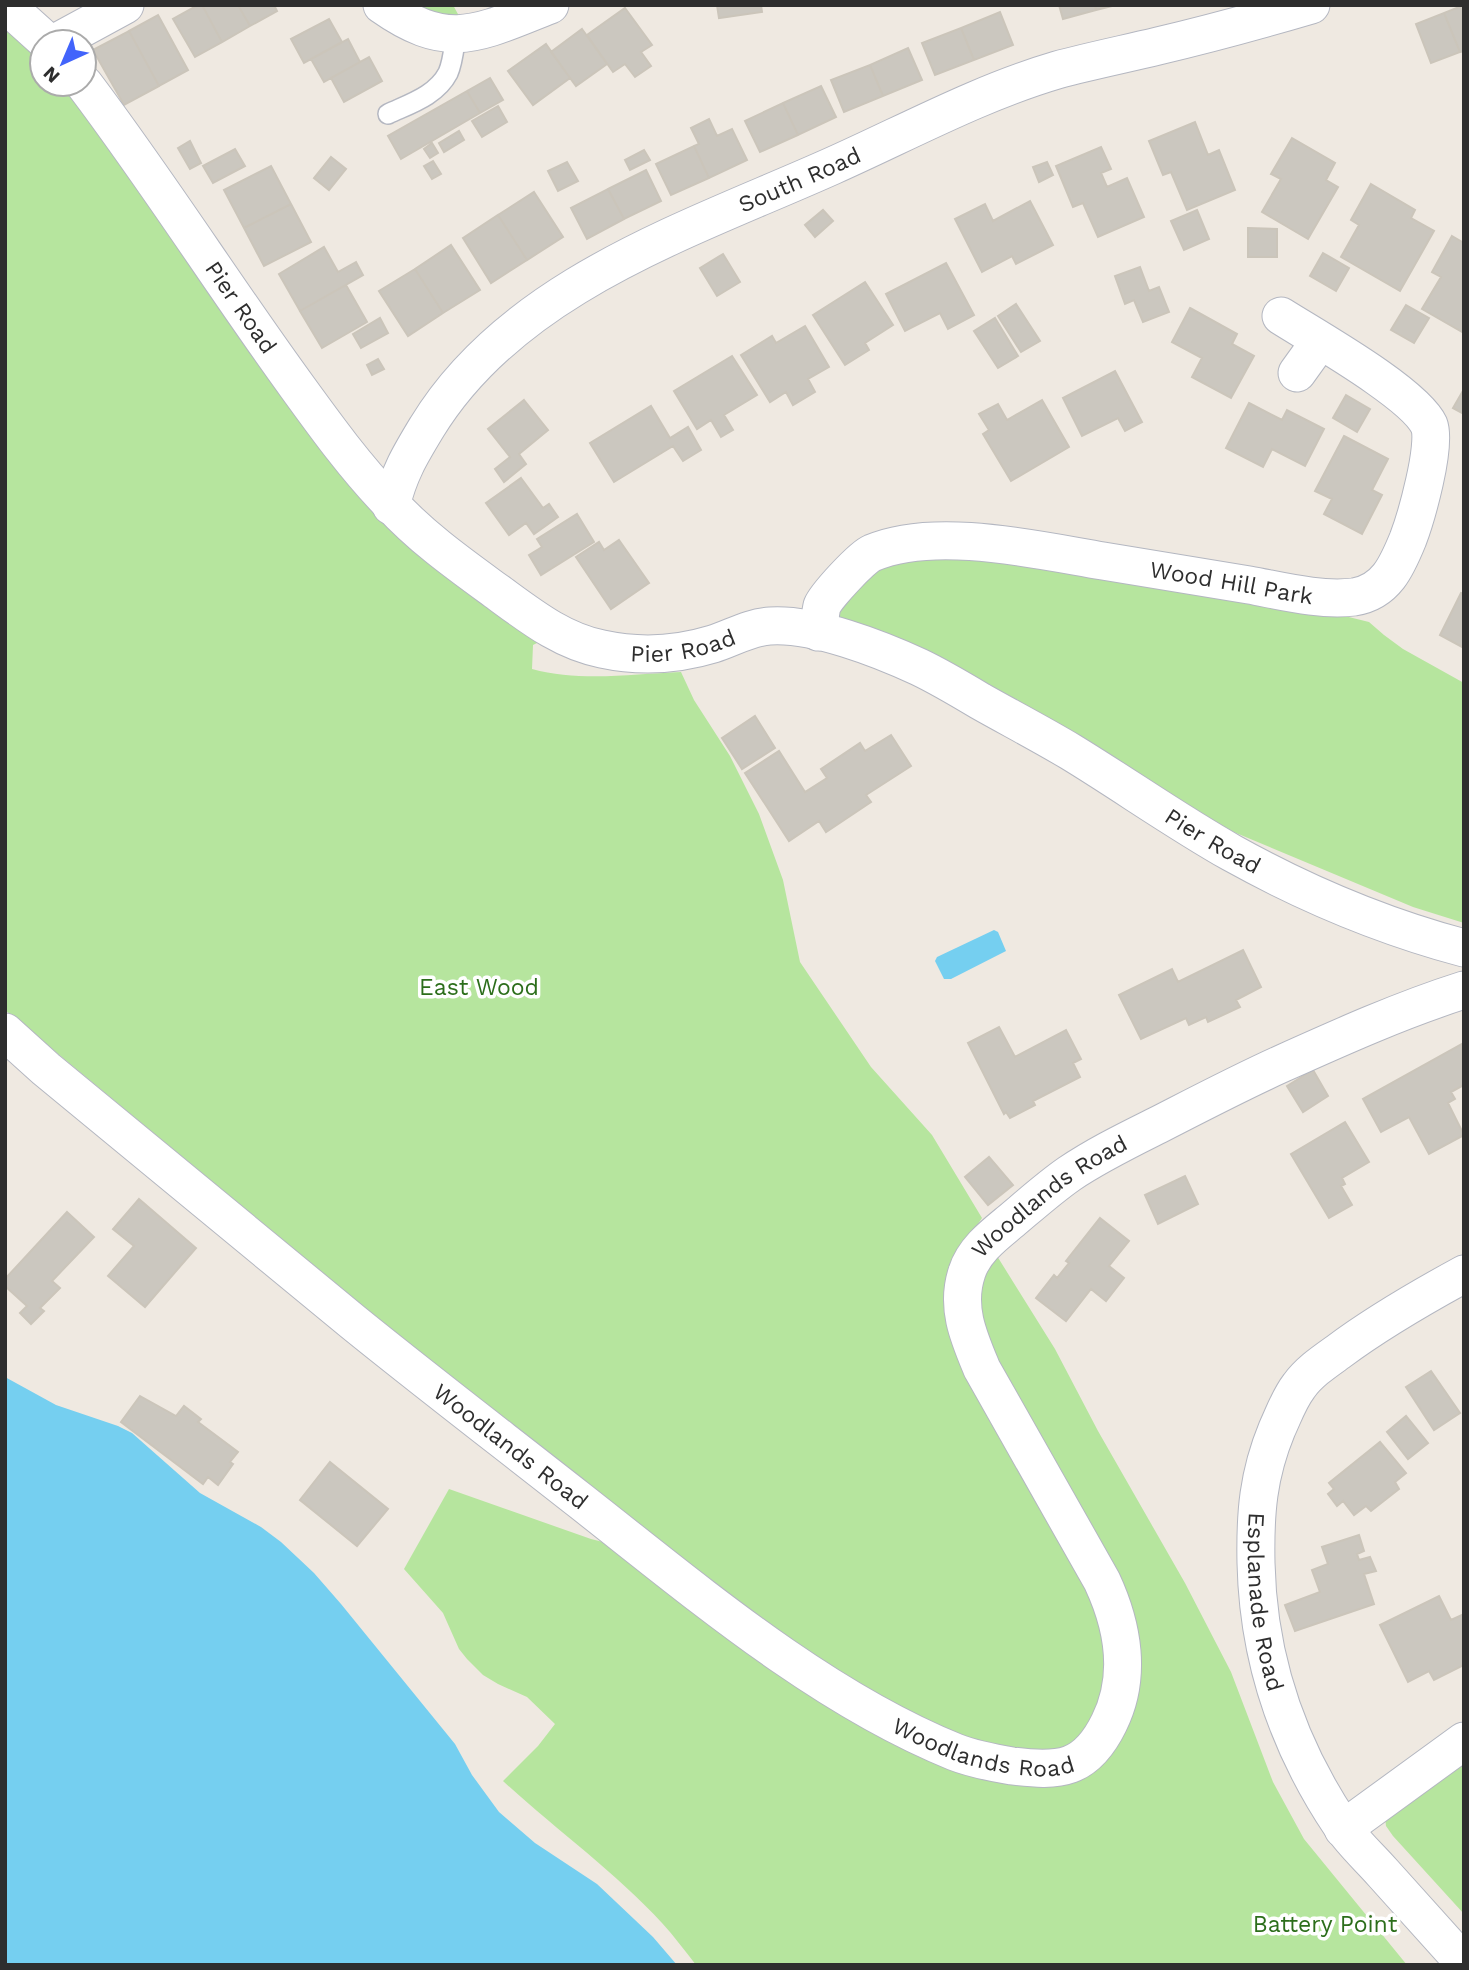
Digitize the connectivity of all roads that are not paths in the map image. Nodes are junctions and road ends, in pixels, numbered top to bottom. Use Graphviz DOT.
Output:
graph roads {
  1 [pos="6,5"];
  2 [pos="125,5"];
  3 [pos="382,5"];
  4 [pos="550,5"];
  5 [pos="1311,5"];
  6 [pos="31,28"];
  7 [pos="83,28"];
  8 [pos="456,34"];
  9 [pos="94,98"];
  10 [pos="388,114"];
  11 [pos="1281,316"];
  12 [pos="1320,341"];
  13 [pos="1297,373"];
  14 [pos="391,506"];
  15 [pos="818,632"];
  16 [pos="1464,948"];
  17 [pos="1464,990"];
  18 [pos="5,1032"];
  19 [pos="1464,1274"];
  20 [pos="1464,1741"];
  21 [pos="1343,1829"];
  22 [pos="1464,1963"];
  1 -- 6 [label="street"];
  2 -- 7 [label="street"];
  3 -- 8 [label="street"];
  4 -- 8 [label="street"];
  5 -- 14 [label="street, South Road"];
  8 -- 10 [label="lane"];
  9 -- 14 [label="street, Pier Road"];
  11 -- 12 [label="street, Wood Hill Park"];
  12 -- 13 [label="street"];
  12 -- 15 [label="street, Wood Hill Park"];
  14 -- 15 [label="street, Pier Road"];
  15 -- 16 [label="street, Pier Road"];
  17 -- 18 [label="street, Woodlands Road"];
  19 -- 21 [label="street, Esplanade Road"];
  20 -- 21 [label="street"];
  21 -- 22 [label="street, Esplanade Road"];
}
